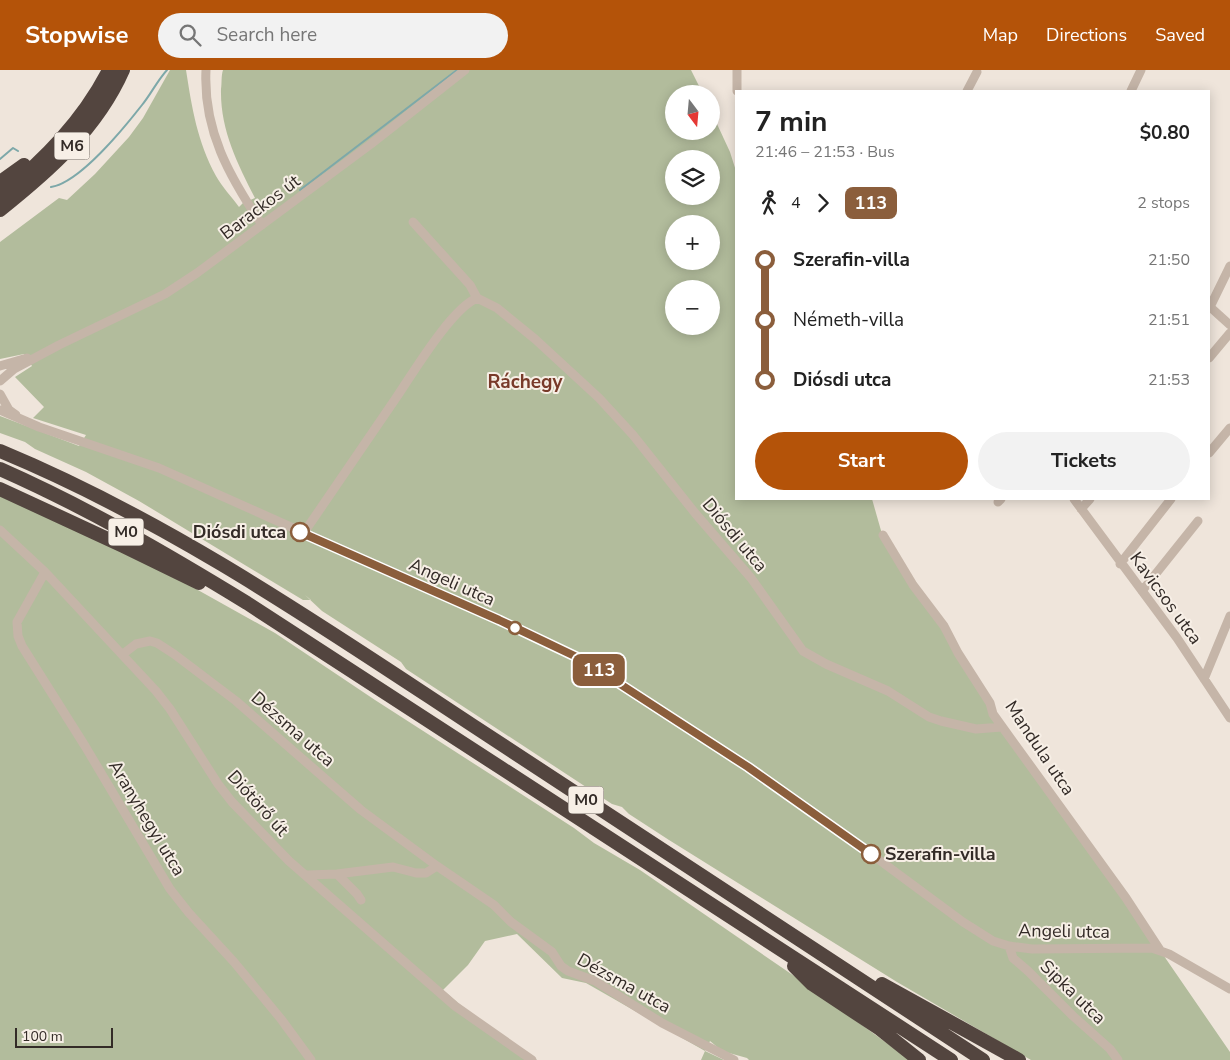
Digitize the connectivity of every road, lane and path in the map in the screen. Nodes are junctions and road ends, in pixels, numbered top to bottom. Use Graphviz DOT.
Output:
graph roads {
  1 [pos="109,70"];
  2 [pos="123,70"];
  3 [pos="206,70"];
  4 [pos="465,70"];
  5 [pos="737,70"];
  6 [pos="1140,70"];
  7 [pos="977,72"];
  8 [pos="737,90"];
  9 [pos="968,90"];
  10 [pos="1131,90"];
  11 [pos="89,105"];
  12 [pos="0,182"];
  13 [pos="0,196"];
  14 [pos="0,210"];
  15 [pos="413,222"];
  16 [pos="262,225"];
  17 [pos="1230,266"];
  18 [pos="477,298"];
  19 [pos="1210,304"];
  20 [pos="1210,307"];
  21 [pos="1230,324"];
  22 [pos="1230,333"];
  23 [pos="60,345"];
  24 [pos="1210,357"];
  25 [pos="0,366"];
  26 [pos="0,381"];
  27 [pos="0,394"];
  28 [pos="0,410"];
  29 [pos="24,421"];
  30 [pos="1230,428"];
  31 [pos="0,442"];
  32 [pos="0,451"];
  33 [pos="1210,452"];
  34 [pos="27,462"];
  35 [pos="0,469"];
  36 [pos="0,489"];
  37 [pos="1075,500"];
  38 [pos="1089,500"];
  39 [pos="1170,500"];
  40 [pos="1081,509"];
  41 [pos="1198,521"];
  42 [pos="0,530"];
  43 [pos="303,534"];
  44 [pos="883,535"];
  45 [pos="1120,564"];
  46 [pos="46,572"];
  47 [pos="1142,591"];
  48 [pos="247,603"];
  49 [pos="1230,616"];
  50 [pos="123,654"];
  51 [pos="1204,679"];
  52 [pos="1230,718"];
  53 [pos="1002,727"];
  54 [pos="437,866"];
  55 [pos="337,874"];
  56 [pos="307,875"];
  57 [pos="361,900"];
  58 [pos="772,945"];
  59 [pos="1009,946"];
  60 [pos="1160,950"];
  61 [pos="833,962"];
  62 [pos="1230,989"];
  63 [pos="311,1060"];
  64 [pos="532,1060"];
  65 [pos="734,1060"];
  66 [pos="919,1060"];
  67 [pos="951,1060"];
  68 [pos="983,1060"];
  69 [pos="1019,1060"];
  70 [pos="1118,1060"];
  1 -- 11 [label="highway"];
  2 -- 14 [label="highway, M6"];
  3 -- 16 [label="street"];
  4 -- 16 [label="street, Barackos út"];
  5 -- 8 [label="street"];
  6 -- 10 [label="street"];
  7 -- 9 [label="street"];
  11 -- 12 [label="highway"];
  11 -- 13 [label="highway"];
  15 -- 18 [label="street, Diósdi utca"];
  16 -- 23 [label="street, Barackos út"];
  17 -- 19 [label="street"];
  18 -- 43 [label="street"];
  18 -- 53 [label="street, Diósdi utca"];
  20 -- 21 [label="street"];
  22 -- 24 [label="street"];
  23 -- 25 [label="street, Barackos út"];
  23 -- 26 [label="street, Barackos út"];
  27 -- 29 [label="street, Angeli utca"];
  28 -- 29 [label="street, Angeli utca"];
  29 -- 43 [label="street, Angeli utca"];
  30 -- 33 [label="street"];
  31 -- 34 [label="highway"];
  32 -- 34 [label="highway, M0"];
  34 -- 61 [label="highway, M0"];
  35 -- 48 [label="highway, M0"];
  36 -- 48 [label="highway"];
  37 -- 40 [label="street, Kavicsos utca"];
  38 -- 40 [label="street"];
  39 -- 45 [label="street"];
  40 -- 45 [label="street, Kavicsos utca"];
  41 -- 47 [label="street"];
  42 -- 46 [label="street, Diótörő út"];
  43 -- 59 [label="street, Angeli utca"];
  44 -- 53 [label="street, Mandula utca"];
  45 -- 47 [label="street, Kavicsos utca"];
  46 -- 50 [label="street, Diótörő út"];
  46 -- 63 [label="street, Aranyhegyi utca"];
  47 -- 51 [label="street, Kavicsos utca"];
  48 -- 58 [label="highway, M0"];
  49 -- 51 [label="street"];
  50 -- 54 [label="street, Dézsma utca"];
  50 -- 56 [label="street, Diótörő út"];
  51 -- 52 [label="street, Kavicsos utca"];
  53 -- 60 [label="street, Mandula utca"];
  54 -- 55 [label="street"];
  54 -- 65 [label="street, Dézsma utca"];
  55 -- 56 [label="street"];
  55 -- 57 [label="street"];
  56 -- 64 [label="street, Diótörő út"];
  58 -- 66 [label="highway"];
  58 -- 67 [label="highway, M0"];
  59 -- 60 [label="street, Angeli utca"];
  59 -- 70 [label="street, Sipka utca"];
  60 -- 62 [label="street"];
  61 -- 68 [label="highway, M0"];
  61 -- 69 [label="highway"];
}
